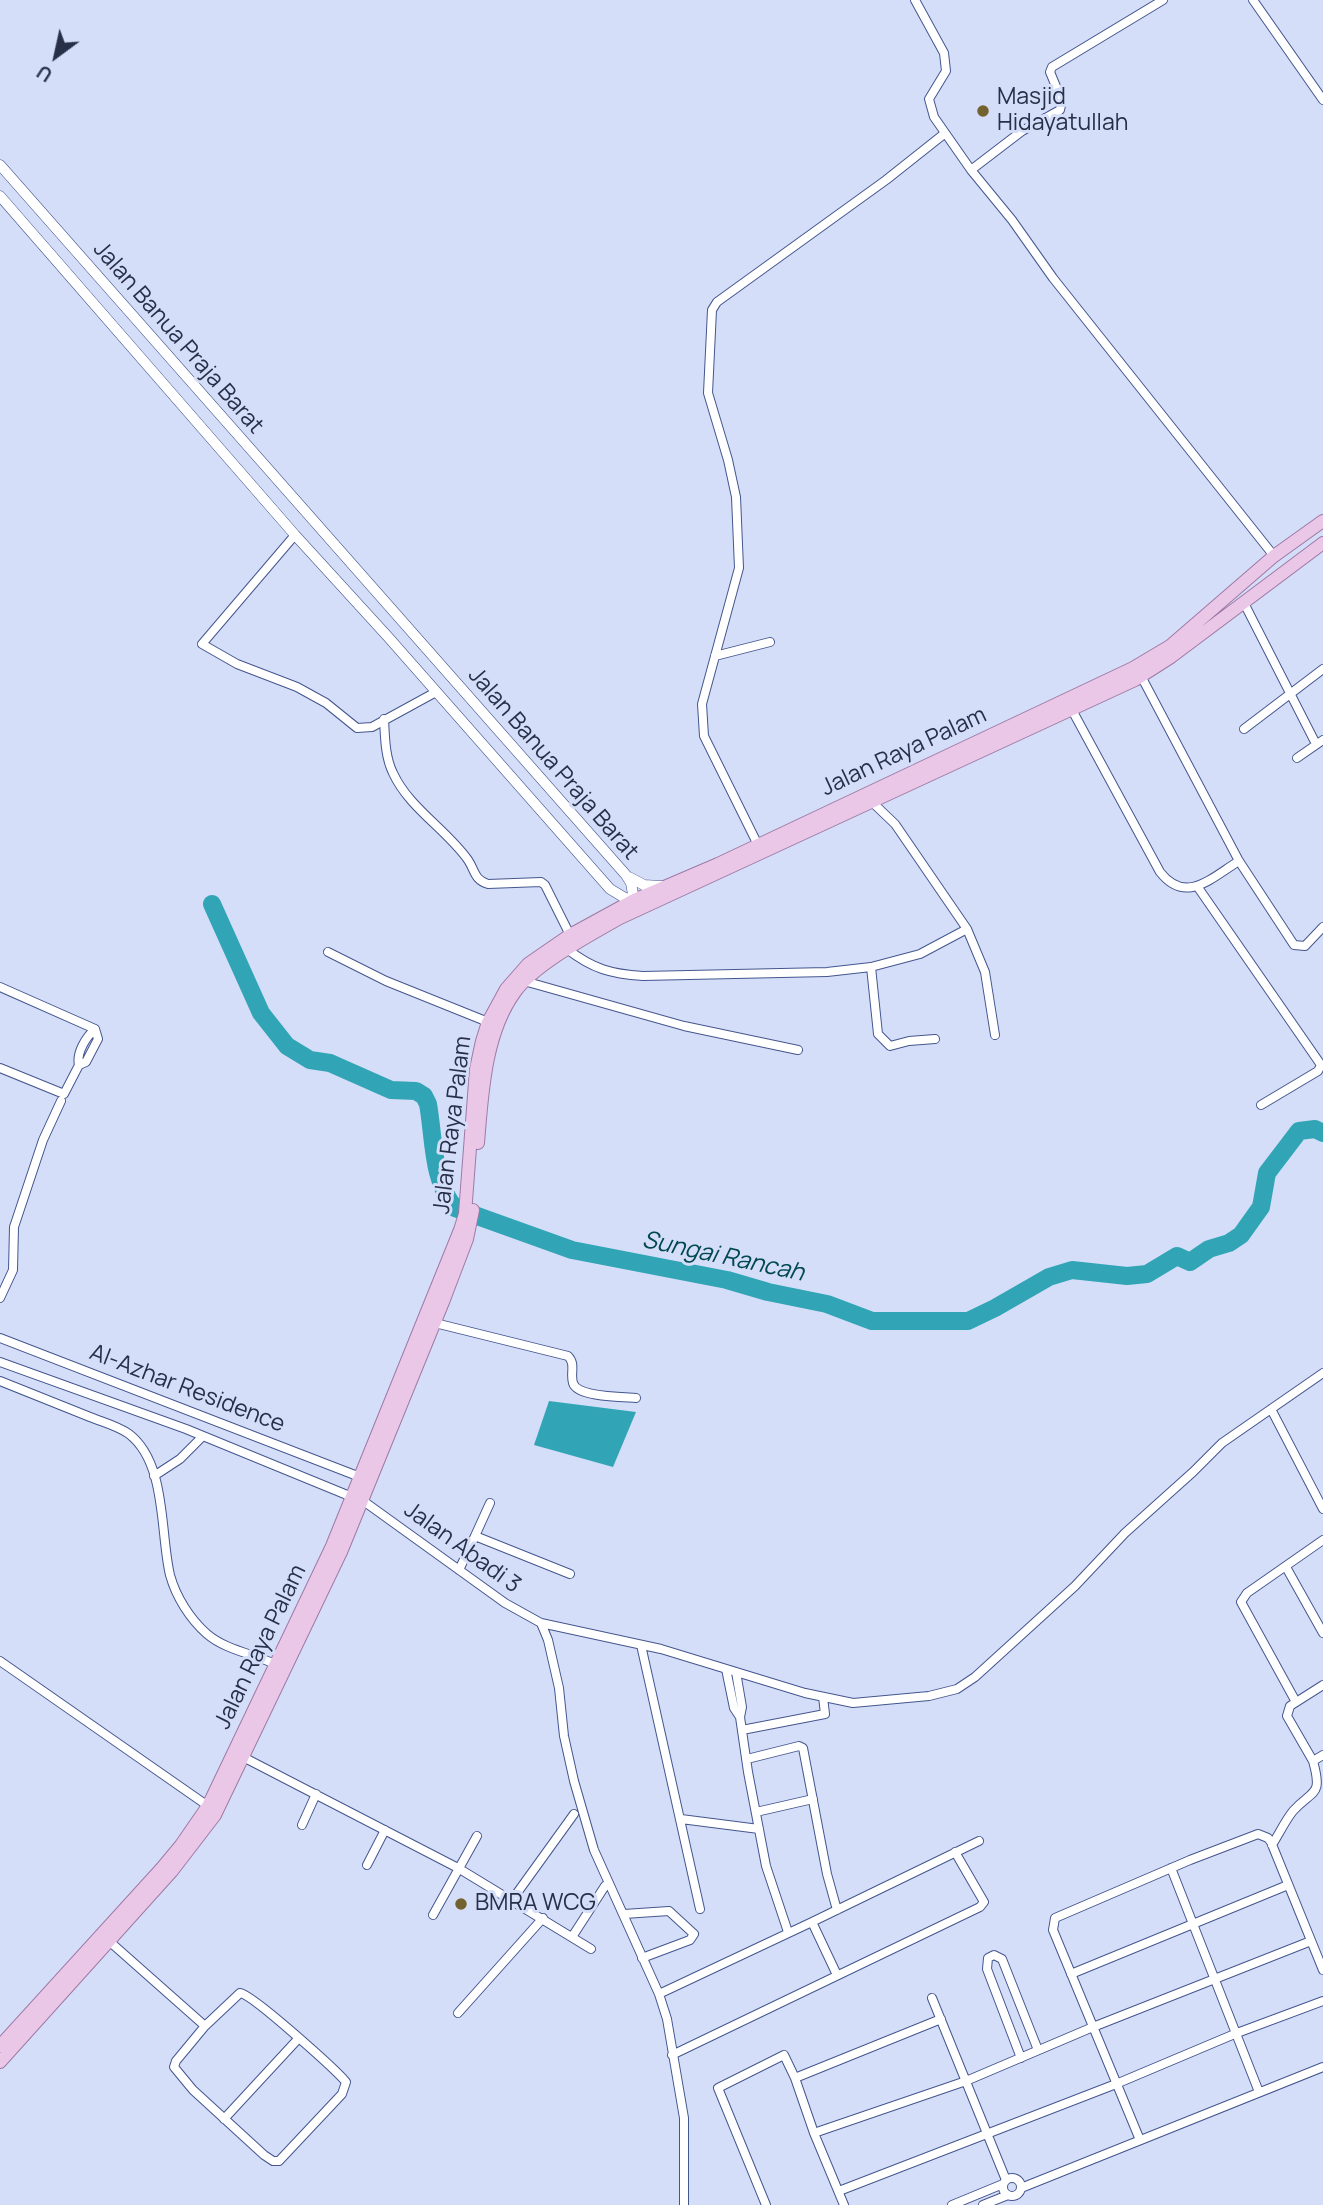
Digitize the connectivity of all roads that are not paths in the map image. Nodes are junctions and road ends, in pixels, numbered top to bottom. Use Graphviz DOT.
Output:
graph roads {
  1 [pos="915,0"];
  2 [pos="1163,0"];
  3 [pos="1253,0"];
  4 [pos="1323,100"];
  5 [pos="944,134"];
  6 [pos="0,164"];
  7 [pos="971,170"];
  8 [pos="0,196"];
  9 [pos="1323,521"];
  10 [pos="295,535"];
  11 [pos="1323,543"];
  12 [pos="1274,556"];
  13 [pos="1244,603"];
  14 [pos="771,642"];
  15 [pos="715,656"];
  16 [pos="1323,669"];
  17 [pos="1141,676"];
  18 [pos="436,692"];
  19 [pos="1289,692"];
  20 [pos="1072,709"];
  21 [pos="384,719"];
  22 [pos="1244,729"];
  23 [pos="1010,732"];
  24 [pos="1320,742"];
  25 [pos="1297,758"];
  26 [pos="873,803"];
  27 [pos="758,845"];
  28 [pos="1239,861"];
  29 [pos="626,875"];
  30 [pos="665,886"];
  31 [pos="1197,886"];
  32 [pos="610,889"];
  33 [pos="634,900"];
  34 [pos="659,900"];
  35 [pos="614,916"];
  36 [pos="1323,927"];
  37 [pos="967,929"];
  38 [pos="570,935"];
  39 [pos="566,949"];
  40 [pos="328,952"];
  41 [pos="871,967"];
  42 [pos="524,981"];
  43 [pos="0,987"];
  44 [pos="488,1022"];
  45 [pos="995,1035"];
  46 [pos="935,1039"];
  47 [pos="798,1050"];
  48 [pos="0,1068"];
  49 [pos="61,1101"];
  50 [pos="1262,1105"];
  51 [pos="470,1197"];
  52 [pos="469,1214"];
  53 [pos="0,1297"];
  54 [pos="435,1323"];
  55 [pos="0,1338"];
  56 [pos="0,1362"];
  57 [pos="1323,1373"];
  58 [pos="0,1381"];
  59 [pos="636,1398"];
  60 [pos="395,1407"];
  61 [pos="1271,1409"];
  62 [pos="202,1437"];
  63 [pos="154,1476"];
  64 [pos="360,1477"];
  65 [pos="357,1498"];
  66 [pos="490,1503"];
  67 [pos="1323,1509"];
  68 [pos="475,1536"];
  69 [pos="1323,1540"];
  70 [pos="1286,1567"];
  71 [pos="459,1570"];
  72 [pos="570,1574"];
  73 [pos="541,1623"];
  74 [pos="1323,1633"];
  75 [pos="641,1645"];
  76 [pos="0,1661"];
  77 [pos="281,1667"];
  78 [pos="726,1669"];
  79 [pos="736,1672"];
  80 [pos="1323,1685"];
  81 [pos="824,1697"];
  82 [pos="1296,1702"];
  83 [pos="740,1717"];
  84 [pos="742,1730"];
  85 [pos="1323,1755"];
  86 [pos="243,1757"];
  87 [pos="747,1759"];
  88 [pos="1313,1761"];
  89 [pos="316,1794"];
  90 [pos="813,1799"];
  91 [pos="208,1806"];
  92 [pos="756,1812"];
  93 [pos="574,1814"];
  94 [pos="681,1819"];
  95 [pos="302,1825"];
  96 [pos="759,1829"];
  97 [pos="385,1830"];
  98 [pos="477,1836"];
  99 [pos="979,1841"];
  100 [pos="1272,1846"];
  101 [pos="956,1852"];
  102 [pos="367,1865"];
  103 [pos="458,1868"];
  104 [pos="1171,1868"];
  105 [pos="1287,1885"];
  106 [pos="606,1886"];
  107 [pos="512,1899"];
  108 [pos="700,1909"];
  109 [pos="837,1910"];
  110 [pos="624,1914"];
  111 [pos="433,1915"];
  112 [pos="543,1918"];
  113 [pos="812,1922"];
  114 [pos="1194,1924"];
  115 [pos="788,1932"];
  116 [pos="572,1937"];
  117 [pos="109,1941"];
  118 [pos="1311,1941"];
  119 [pos="591,1949"];
  120 [pos="642,1958"];
  121 [pos="1323,1970"];
  122 [pos="1071,1973"];
  123 [pos="837,1975"];
  124 [pos="1216,1980"];
  125 [pos="1011,1983"];
  126 [pos="995,1990"];
  127 [pos="659,1994"];
  128 [pos="932,1998"];
  129 [pos="1323,2001"];
  130 [pos="458,2013"];
  131 [pos="941,2019"];
  132 [pos="1028,2024"];
  133 [pos="205,2026"];
  134 [pos="1093,2027"];
  135 [pos="1011,2031"];
  136 [pos="1237,2033"];
  137 [pos="298,2039"];
  138 [pos="0,2046"];
  139 [pos="1038,2050"];
  140 [pos="672,2055"];
  141 [pos="1021,2058"];
  142 [pos="0,2062"];
  143 [pos="1323,2067"];
  144 [pos="795,2078"];
  145 [pos="966,2081"];
  146 [pos="1116,2084"];
  147 [pos="1259,2092"];
  148 [pos="224,2119"];
  149 [pos="987,2132"];
  150 [pos="814,2133"];
  151 [pos="1140,2140"];
  152 [pos="1005,2182"];
  153 [pos="1021,2189"];
  154 [pos="839,2191"];
  155 [pos="1008,2195"];
  156 [pos="684,2205"];
  157 [pos="766,2205"];
  158 [pos="844,2205"];
  159 [pos="952,2205"];
  160 [pos="983,2205"];
  1 -- 5 [label="street"];
  2 -- 7 [label="street"];
  3 -- 4 [label="street"];
  5 -- 7 [label="street"];
  5 -- 15 [label="street"];
  6 -- 29 [label="street, Jalan Banua Praja Barat"];
  7 -- 12 [label="street"];
  8 -- 10 [label="street, Jalan Banua Praja Barat"];
  9 -- 12 [label="main road, Jalan Raya Palam"];
  10 -- 18 [label="street, Jalan Banua Praja Barat"];
  10 -- 21 [label="street"];
  11 -- 13 [label="main road, Jalan Raya Palam"];
  12 -- 23 [label="main road, Jalan Raya Palam"];
  13 -- 17 [label="main road, Jalan Raya Palam"];
  13 -- 19 [label="street"];
  14 -- 15 [label="street"];
  15 -- 27 [label="street"];
  16 -- 19 [label="street"];
  17 -- 20 [label="main road, Jalan Raya Palam"];
  17 -- 28 [label="street"];
  18 -- 21 [label="street"];
  18 -- 32 [label="street, Jalan Banua Praja Barat"];
  19 -- 22 [label="street"];
  19 -- 24 [label="street"];
  20 -- 23 [label="main road, Jalan Raya Palam"];
  20 -- 31 [label="street"];
  21 -- 38 [label="street"];
  23 -- 26 [label="main road, Jalan Raya Palam"];
  23 -- 27 [label="main road, Jalan Raya Palam"];
  24 -- 25 [label="street"];
  26 -- 34 [label="main road, Jalan Raya Palam"];
  26 -- 37 [label="street"];
  27 -- 30 [label="main road, Jalan Raya Palam"];
  28 -- 31 [label="street"];
  28 -- 36 [label="street"];
  29 -- 30 [label="street"];
  29 -- 33 [label="street, Jalan Banua Praja Barat"];
  30 -- 33 [label="main road, Jalan Raya Palam"];
  31 -- 50 [label="street"];
  32 -- 33 [label="street, Jalan Banua Praja Barat"];
  32 -- 35 [label="street"];
  33 -- 34 [label="street"];
  33 -- 35 [label="main road, Jalan Raya Palam"];
  34 -- 35 [label="main road, Jalan Raya Palam"];
  35 -- 38 [label="main road, Jalan Raya Palam"];
  35 -- 39 [label="main road, Jalan Raya Palam"];
  37 -- 41 [label="street"];
  37 -- 45 [label="street"];
  38 -- 44 [label="main road, Jalan Raya Palam"];
  39 -- 41 [label="street"];
  39 -- 42 [label="main road, Jalan Raya Palam"];
  40 -- 44 [label="street"];
  41 -- 46 [label="street"];
  42 -- 47 [label="street"];
  42 -- 51 [label="main road, Jalan Raya Palam"];
  43 -- 48 [label="street"];
  44 -- 51 [label="main road, Jalan Raya Palam"];
  49 -- 53 [label="street"];
  51 -- 52 [label="main road, Jalan Raya Palam"];
  52 -- 54 [label="main road, Jalan Raya Palam"];
  52 -- 60 [label="main road, Jalan Raya Palam"];
  54 -- 59 [label="street"];
  54 -- 60 [label="main road, Jalan Raya Palam"];
  55 -- 64 [label="street, Al-Azhar Residence"];
  56 -- 62 [label="street, Al-Azhar Residence"];
  57 -- 61 [label="street, Jalan Abadi 3"];
  58 -- 63 [label="street"];
  60 -- 64 [label="main road, Jalan Raya Palam"];
  60 -- 65 [label="main road, Jalan Raya Palam"];
  61 -- 67 [label="street"];
  61 -- 81 [label="street, Jalan Abadi 3"];
  62 -- 63 [label="street"];
  62 -- 65 [label="street, Al-Azhar Residence"];
  63 -- 77 [label="street"];
  64 -- 65 [label="main road, Jalan Raya Palam"];
  65 -- 71 [label="street, Jalan Abadi 3"];
  65 -- 77 [label="main road, Jalan Raya Palam"];
  66 -- 68 [label="street"];
  68 -- 71 [label="street"];
  68 -- 72 [label="street"];
  69 -- 70 [label="street"];
  70 -- 74 [label="street"];
  70 -- 82 [label="street"];
  71 -- 73 [label="street, Jalan Abadi 3"];
  73 -- 75 [label="street, Jalan Abadi 3"];
  73 -- 110 [label="street"];
  75 -- 78 [label="street, Jalan Abadi 3"];
  75 -- 94 [label="street"];
  76 -- 91 [label="street"];
  77 -- 86 [label="main road, Jalan Raya Palam"];
  77 -- 91 [label="main road, Jalan Raya Palam"];
  78 -- 79 [label="street, Jalan Abadi 3"];
  78 -- 83 [label="street"];
  79 -- 81 [label="street, Jalan Abadi 3"];
  79 -- 83 [label="street"];
  80 -- 82 [label="street"];
  81 -- 84 [label="street"];
  82 -- 88 [label="street"];
  83 -- 84 [label="street"];
  84 -- 87 [label="street"];
  85 -- 88 [label="street"];
  86 -- 89 [label="street"];
  86 -- 117 [label="main road, Jalan Raya Palam"];
  87 -- 90 [label="street"];
  87 -- 92 [label="street"];
  88 -- 100 [label="street"];
  89 -- 95 [label="street"];
  89 -- 97 [label="street"];
  90 -- 92 [label="street"];
  90 -- 109 [label="street"];
  91 -- 138 [label="main road, Jalan Raya Palam"];
  92 -- 96 [label="street"];
  93 -- 107 [label="street"];
  94 -- 96 [label="street"];
  94 -- 108 [label="street"];
  96 -- 115 [label="street"];
  97 -- 102 [label="street"];
  97 -- 103 [label="street"];
  98 -- 103 [label="street"];
  99 -- 101 [label="street"];
  100 -- 104 [label="street"];
  100 -- 105 [label="street"];
  101 -- 109 [label="street"];
  101 -- 123 [label="street"];
  103 -- 107 [label="street"];
  103 -- 111 [label="street"];
  104 -- 114 [label="street"];
  104 -- 122 [label="street"];
  105 -- 114 [label="street"];
  105 -- 118 [label="street"];
  106 -- 116 [label="street"];
  107 -- 112 [label="street"];
  109 -- 113 [label="street"];
  110 -- 120 [label="street"];
  110 -- 120 [label="street"];
  112 -- 116 [label="street"];
  112 -- 130 [label="street"];
  113 -- 115 [label="street"];
  113 -- 123 [label="street"];
  114 -- 122 [label="street"];
  114 -- 124 [label="street"];
  115 -- 127 [label="street"];
  116 -- 119 [label="street"];
  117 -- 133 [label="street"];
  117 -- 142 [label="main road, Jalan Raya Palam"];
  118 -- 121 [label="street"];
  118 -- 124 [label="street"];
  120 -- 127 [label="street"];
  122 -- 134 [label="street"];
  123 -- 140 [label="street"];
  124 -- 134 [label="street"];
  124 -- 136 [label="street"];
  125 -- 126 [label="street"];
  125 -- 126 [label="street"];
  125 -- 132 [label="street"];
  126 -- 135 [label="street"];
  127 -- 140 [label="street"];
  128 -- 131 [label="street"];
  129 -- 136 [label="street"];
  131 -- 144 [label="street"];
  131 -- 145 [label="street"];
  132 -- 135 [label="street"];
  132 -- 139 [label="street"];
  133 -- 137 [label="street"];
  133 -- 148 [label="street"];
  134 -- 139 [label="street"];
  134 -- 146 [label="street"];
  135 -- 141 [label="street"];
  136 -- 146 [label="street"];
  136 -- 147 [label="street"];
  137 -- 148 [label="street"];
  137 -- 148 [label="street"];
  139 -- 141 [label="street"];
  140 -- 156 [label="street"];
  141 -- 145 [label="street"];
  143 -- 147 [label="street"];
  144 -- 150 [label="street"];
  144 -- 157 [label="street"];
  145 -- 149 [label="street"];
  145 -- 150 [label="street"];
  146 -- 149 [label="street"];
  146 -- 151 [label="street"];
  147 -- 151 [label="street"];
  149 -- 152 [label="street"];
  149 -- 154 [label="street"];
  150 -- 154 [label="street"];
  151 -- 153 [label="street"];
  152 -- 153 [label="street"];
  152 -- 155 [label="street"];
  152 -- 159 [label="street"];
  153 -- 155 [label="street"];
  154 -- 158 [label="street"];
  155 -- 160 [label="street"];
}
